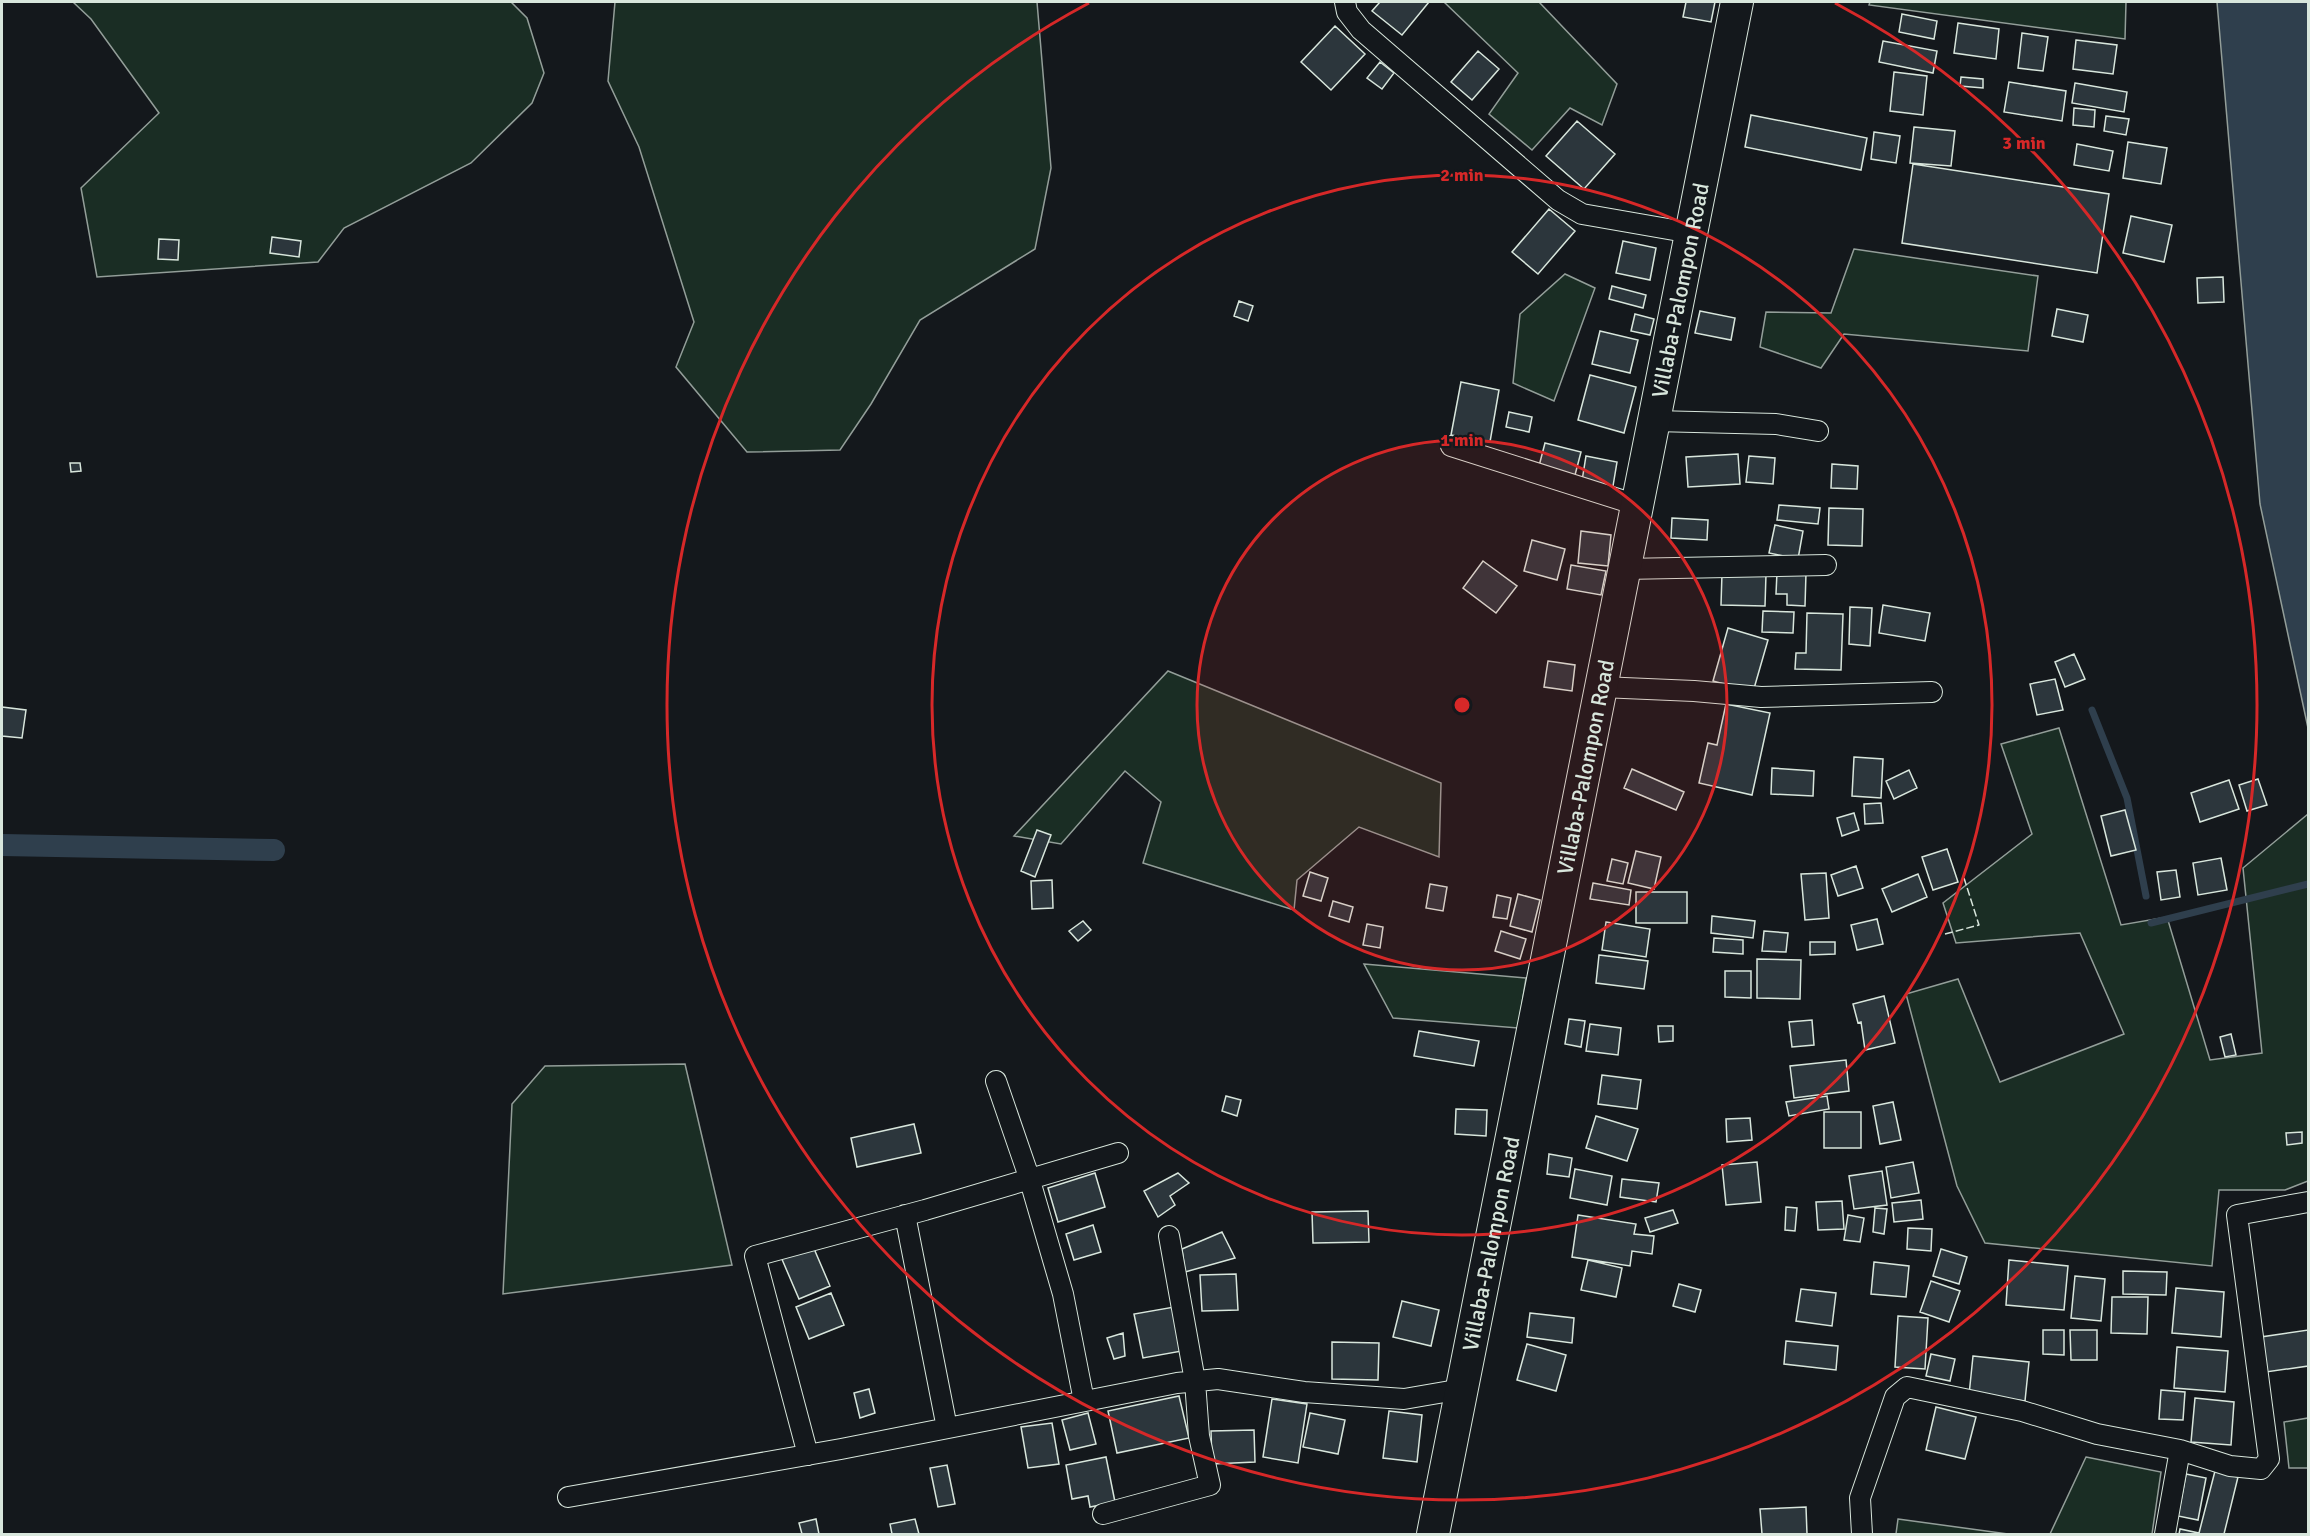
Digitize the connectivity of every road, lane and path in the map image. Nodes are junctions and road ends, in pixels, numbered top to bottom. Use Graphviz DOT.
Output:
graph roads {
  1 [pos="1345,2"];
  2 [pos="1737,2"];
  3 [pos="1691,233"];
  4 [pos="1654,421"];
  5 [pos="1818,431"];
  6 [pos="1451,446"];
  7 [pos="1637,505"];
  8 [pos="1826,565"];
  9 [pos="1624,569"];
  10 [pos="1601,687"];
  11 [pos="1932,692"];
  12 [pos="996,1081"];
  13 [pos="1118,1153"];
  14 [pos="1030,1179"];
  15 [pos="2308,1202"];
  16 [pos="905,1215"];
  17 [pos="1169,1236"];
  18 [pos="1195,1381"];
  19 [pos="1462,1389"];
  20 [pos="1084,1401"];
  21 [pos="947,1428"];
  22 [pos="2180,1450"];
  23 [pos="808,1455"];
  24 [pos="568,1497"];
  25 [pos="1103,1514"];
  26 [pos="1433,1534"];
  27 [pos="1862,1534"];
  28 [pos="2165,1534"];
  1 -- 3 [label="street"];
  2 -- 3 [label="main road, Villaba-Palompon Road"];
  3 -- 4 [label="main road, Villaba-Palompon Road"];
  4 -- 5 [label="street"];
  4 -- 7 [label="main road, Villaba-Palompon Road"];
  6 -- 7 [label="street"];
  7 -- 9 [label="main road, Villaba-Palompon Road"];
  8 -- 9 [label="street"];
  9 -- 10 [label="main road, Villaba-Palompon Road"];
  10 -- 11 [label="street"];
  10 -- 19 [label="main road, Villaba-Palompon Road"];
  12 -- 14 [label="street"];
  13 -- 14 [label="street"];
  14 -- 16 [label="street"];
  14 -- 20 [label="street"];
  15 -- 22 [label="street"];
  16 -- 21 [label="street"];
  16 -- 23 [label="street"];
  17 -- 18 [label="street"];
  18 -- 19 [label="street"];
  18 -- 20 [label="street"];
  18 -- 25 [label="street"];
  19 -- 26 [label="main road, Villaba-Palompon Road"];
  20 -- 21 [label="street"];
  21 -- 23 [label="street"];
  22 -- 27 [label="street"];
  22 -- 28 [label="street"];
  23 -- 24 [label="street"];
}
